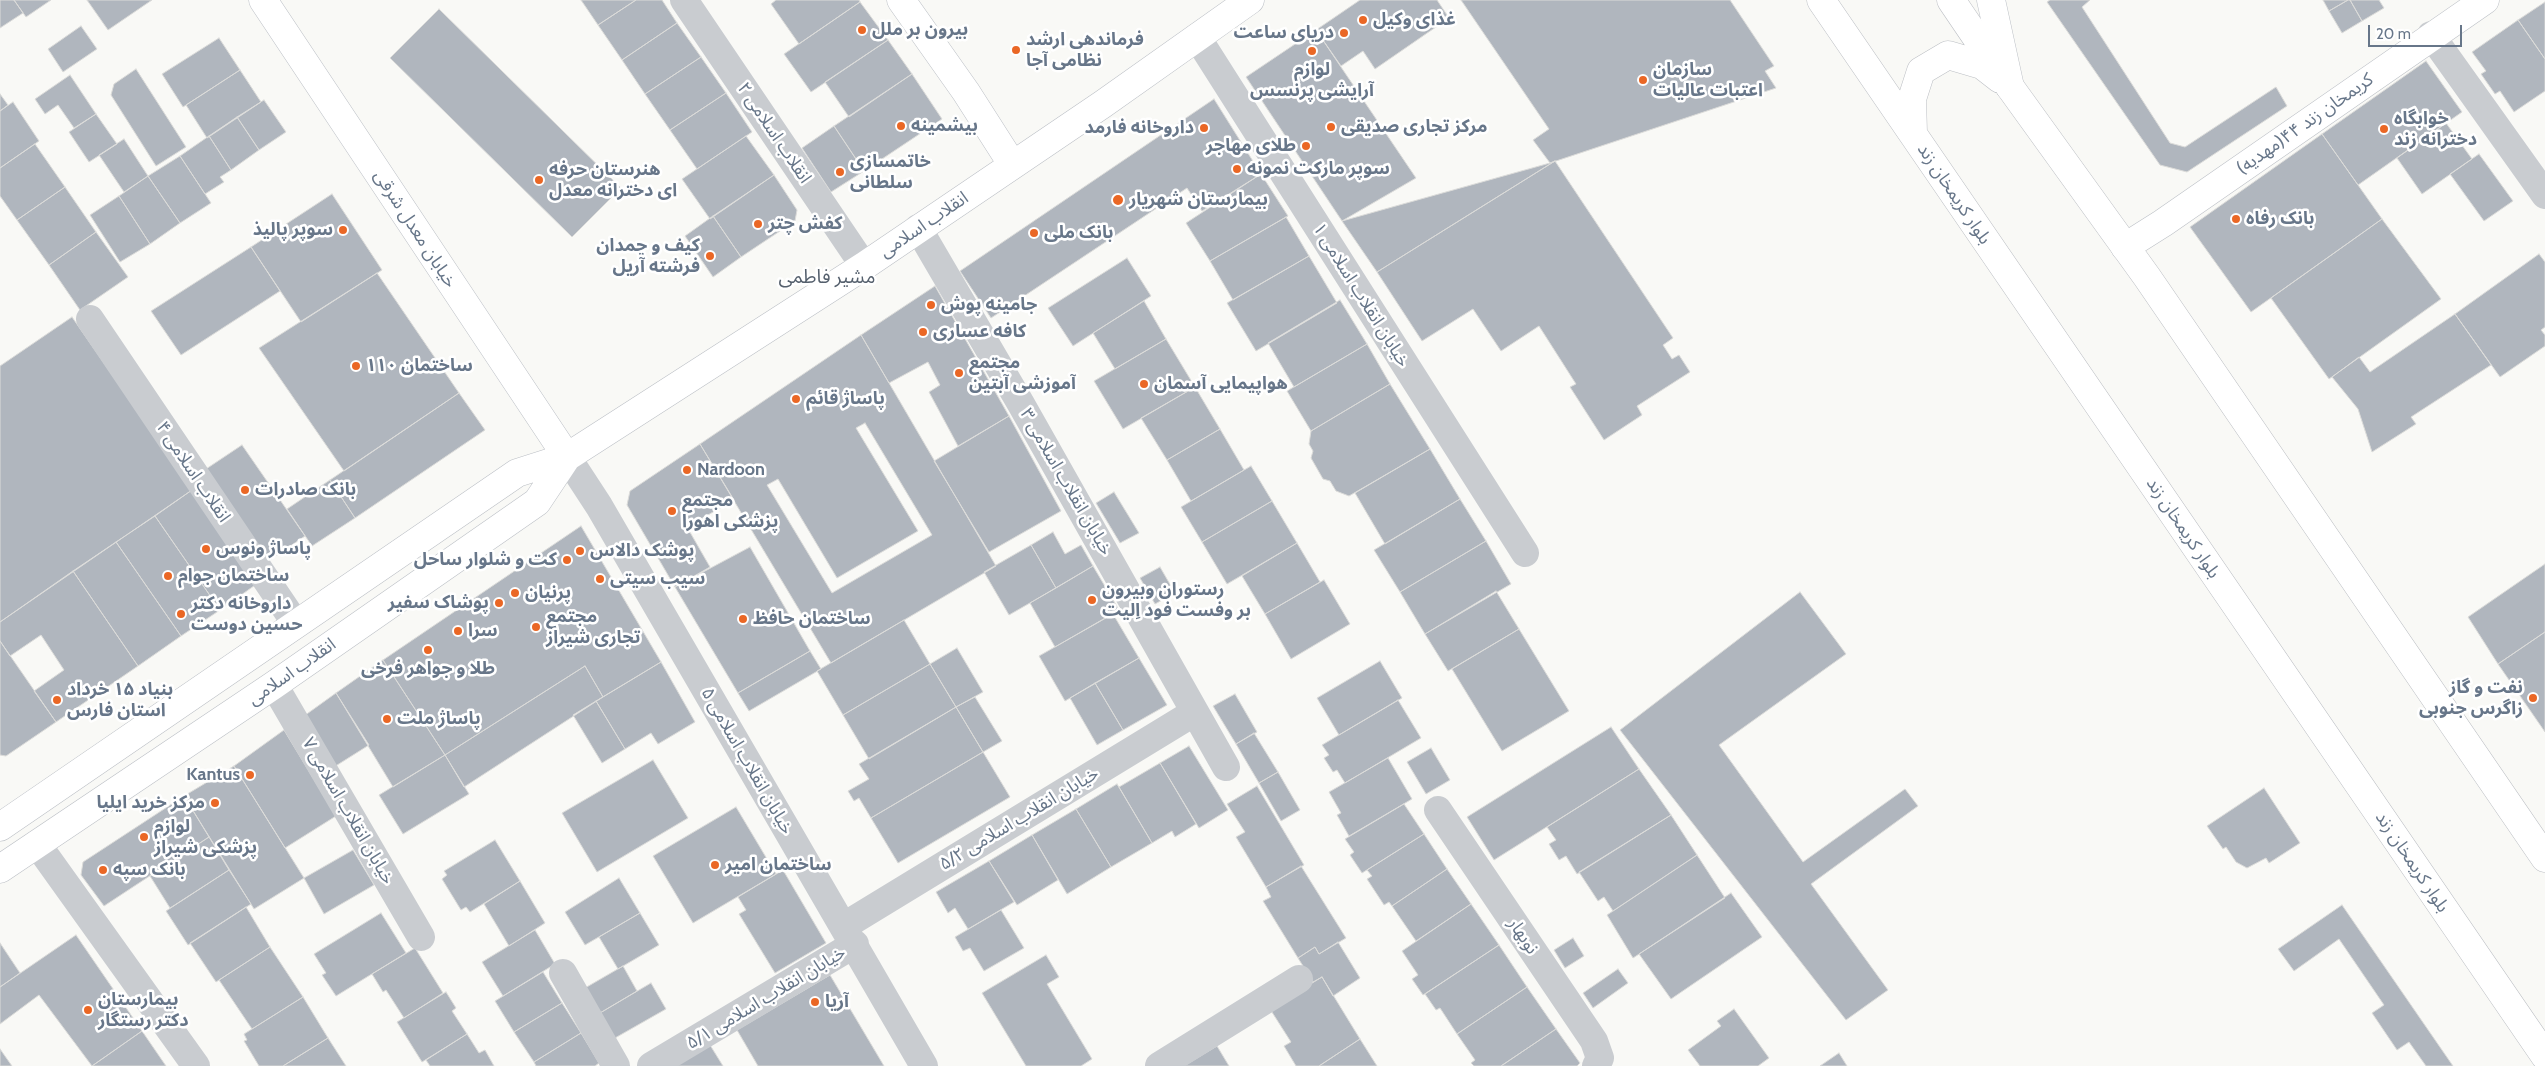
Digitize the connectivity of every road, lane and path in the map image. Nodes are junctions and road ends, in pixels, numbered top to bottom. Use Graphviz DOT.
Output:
graph roads {
  1 [pos="263,0"];
  2 [pos="684,0"];
  3 [pos="901,0"];
  4 [pos="1250,0"];
  5 [pos="1821,0"];
  6 [pos="1951,0"];
  7 [pos="1991,0"];
  8 [pos="2485,0"];
  9 [pos="2431,35"];
  10 [pos="1196,36"];
  11 [pos="2010,87"];
  12 [pos="1913,133"];
  13 [pos="1012,164"];
  14 [pos="2545,196"];
  15 [pos="918,228"];
  16 [pos="2124,247"];
  17 [pos="864,266"];
  18 [pos="90,320"];
  19 [pos="566,458"];
  20 [pos="1525,553"];
  21 [pos="296,624"];
  22 [pos="274,685"];
  23 [pos="1195,712"];
  24 [pos="1226,767"];
  25 [pos="1438,810"];
  26 [pos="2,821"];
  27 [pos="37,844"];
  28 [pos="2545,858"];
  29 [pos="0,869"];
  30 [pos="849,935"];
  31 [pos="421,937"];
  32 [pos="563,973"];
  33 [pos="1299,979"];
  34 [pos="2545,1056"];
  35 [pos="196,1066"];
  36 [pos="616,1066"];
  37 [pos="651,1066"];
  38 [pos="924,1066"];
  39 [pos="1159,1066"];
  40 [pos="1596,1066"];
  1 -- 19 [label="main road, خیابان معدل شرقی"];
  2 -- 17 [label="street, ۲ انقلاب اسلامی"];
  3 -- 13 [label="main road"];
  4 -- 10 [label="main road, انقلاب اسلامی"];
  5 -- 12 [label="main road, بلوار کریمخان زند"];
  6 -- 11 [label="main road"];
  7 -- 11 [label="main road"];
  8 -- 9 [label="main road, کریمخان زند ۴۴(مهدیه)"];
  9 -- 14 [label="street"];
  9 -- 16 [label="main road, کریمخان زند ۴۴(مهدیه)"];
  10 -- 13 [label="main road, انقلاب اسلامی"];
  10 -- 20 [label="street, خیابان انقلاب اسلامی ۱"];
  11 -- 12 [label="main road"];
  11 -- 16 [label="main road"];
  12 -- 34 [label="main road, بلوار کریمخان زند"];
  13 -- 15 [label="main road, انقلاب اسلامی"];
  15 -- 17 [label="main road, انقلاب اسلامی"];
  15 -- 23 [label="street, خیابان انقلاب اسلامی ۳"];
  16 -- 28 [label="main road"];
  17 -- 19 [label="main road, انقلاب اسلامی"];
  18 -- 21 [label="street, ۴ انقلاب اسلامی"];
  19 -- 21 [label="main road, انقلاب اسلامی"];
  19 -- 22 [label="main road, انقلاب اسلامی"];
  19 -- 30 [label="street, خیابان انقلاب اسلامی ۵"];
  21 -- 26 [label="main road, انقلاب اسلامی"];
  22 -- 27 [label="main road, انقلاب اسلامی"];
  22 -- 31 [label="street, خیابان انقلاب اسلامی ۷"];
  23 -- 24 [label="street, خیابان انقلاب اسلامی ۳"];
  23 -- 30 [label="street, خیابان انقلاب اسلامی ۵/۲"];
  25 -- 40 [label="street, نوبهار"];
  27 -- 29 [label="main road, انقلاب اسلامی"];
  27 -- 35 [label="street"];
  30 -- 37 [label="street, خیابان انقلاب اسلامی ۵/۱"];
  30 -- 38 [label="street, خیابان انقلاب اسلامی ۵"];
  32 -- 36 [label="street"];
  33 -- 39 [label="street"];
}
